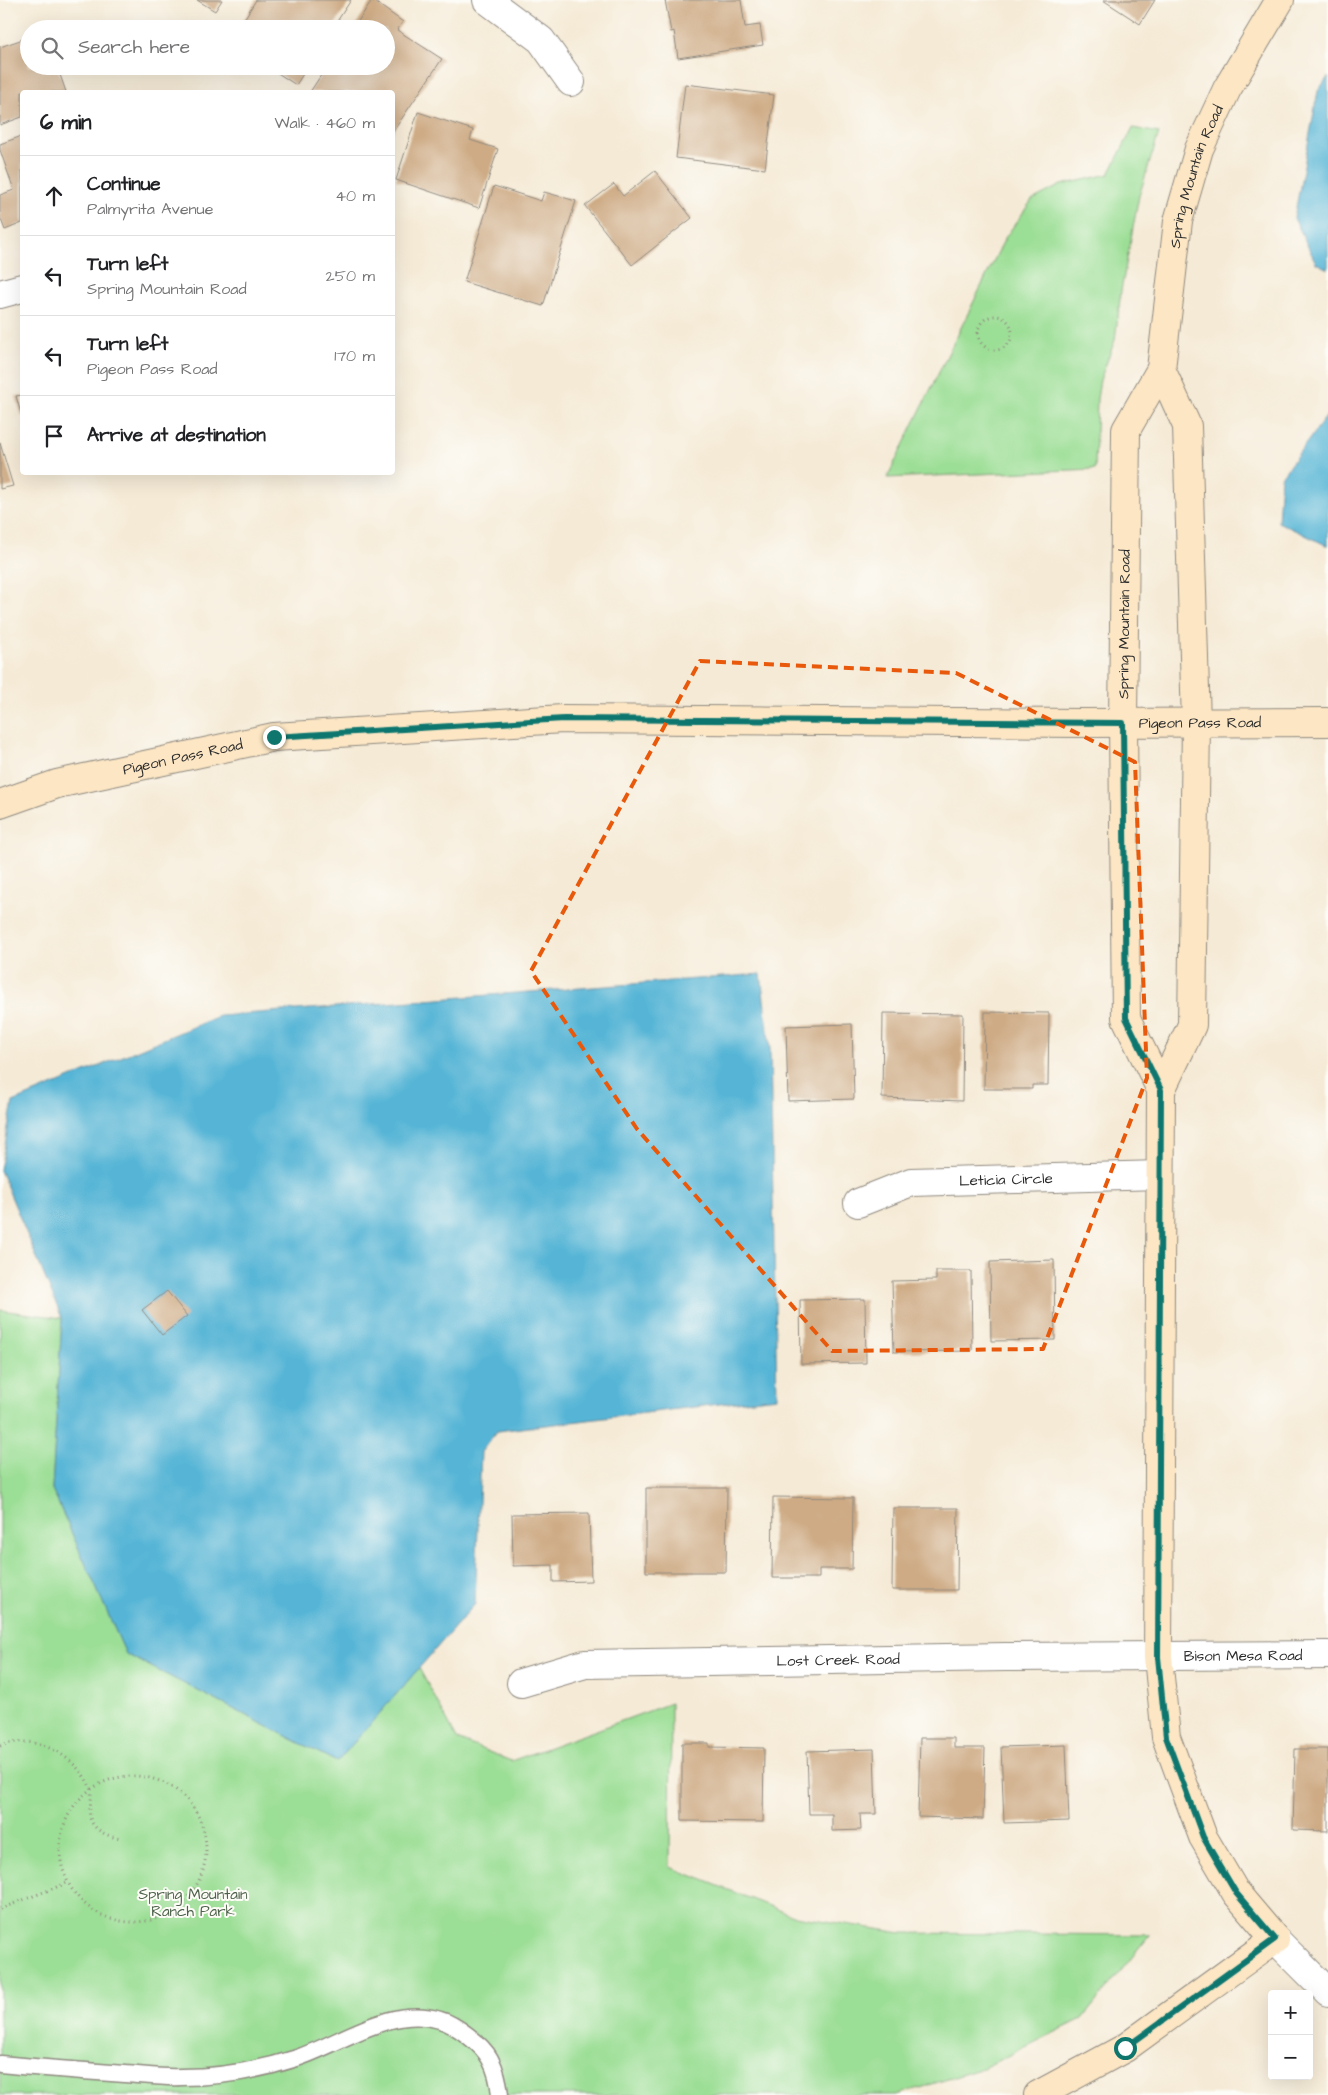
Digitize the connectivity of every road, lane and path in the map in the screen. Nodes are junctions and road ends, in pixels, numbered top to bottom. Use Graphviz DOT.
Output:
graph roads {
  1 [pos="487,0"];
  2 [pos="1280,0"];
  3 [pos="571,82"];
  4 [pos="20,289"];
  5 [pos="0,294"];
  6 [pos="1005,346"];
  7 [pos="1161,369"];
  8 [pos="1328,722"];
  9 [pos="1123,723"];
  10 [pos="1196,723"];
  11 [pos="0,804"];
  12 [pos="1161,1090"];
  13 [pos="1160,1175"];
  14 [pos="858,1203"];
  15 [pos="1328,1656"];
  16 [pos="1158,1657"];
  17 [pos="521,1683"];
  18 [pos="0,1746"];
  19 [pos="91,1788"];
  20 [pos="120,1839"];
  21 [pos="67,1883"];
  22 [pos="0,1909"];
  23 [pos="1275,1939"];
  24 [pos="1328,1992"];
  25 [pos="0,2064"];
  26 [pos="500,2095"];
  27 [pos="1038,2095"];
  1 -- 3 [label="street"];
  2 -- 7 [label="street, Spring Mountain Road"];
  4 -- 5 [label="street"];
  6 -- 6 [label="path"];
  7 -- 9 [label="street, Spring Mountain Road"];
  7 -- 10 [label="street, Spring Mountain Road"];
  8 -- 10 [label="street, Pigeon Pass Road"];
  9 -- 10 [label="street, Pigeon Pass Road"];
  9 -- 11 [label="street, Pigeon Pass Road"];
  9 -- 12 [label="street, Spring Mountain Road"];
  10 -- 12 [label="street, Spring Mountain Road"];
  12 -- 13 [label="street, Spring Mountain Road"];
  13 -- 14 [label="street, Leticia Circle"];
  13 -- 16 [label="street, Spring Mountain Road"];
  15 -- 16 [label="street, Bison Mesa Road"];
  16 -- 17 [label="street, Lost Creek Road"];
  16 -- 23 [label="street, Spring Mountain Road"];
  18 -- 19 [label="path"];
  19 -- 20 [label="path"];
  19 -- 21 [label="path"];
  19 -- 21 [label="path"];
  21 -- 22 [label="path"];
  23 -- 24 [label="street, Spring Mountain Road"];
  23 -- 27 [label="street"];
  25 -- 26 [label="lane"];
}
